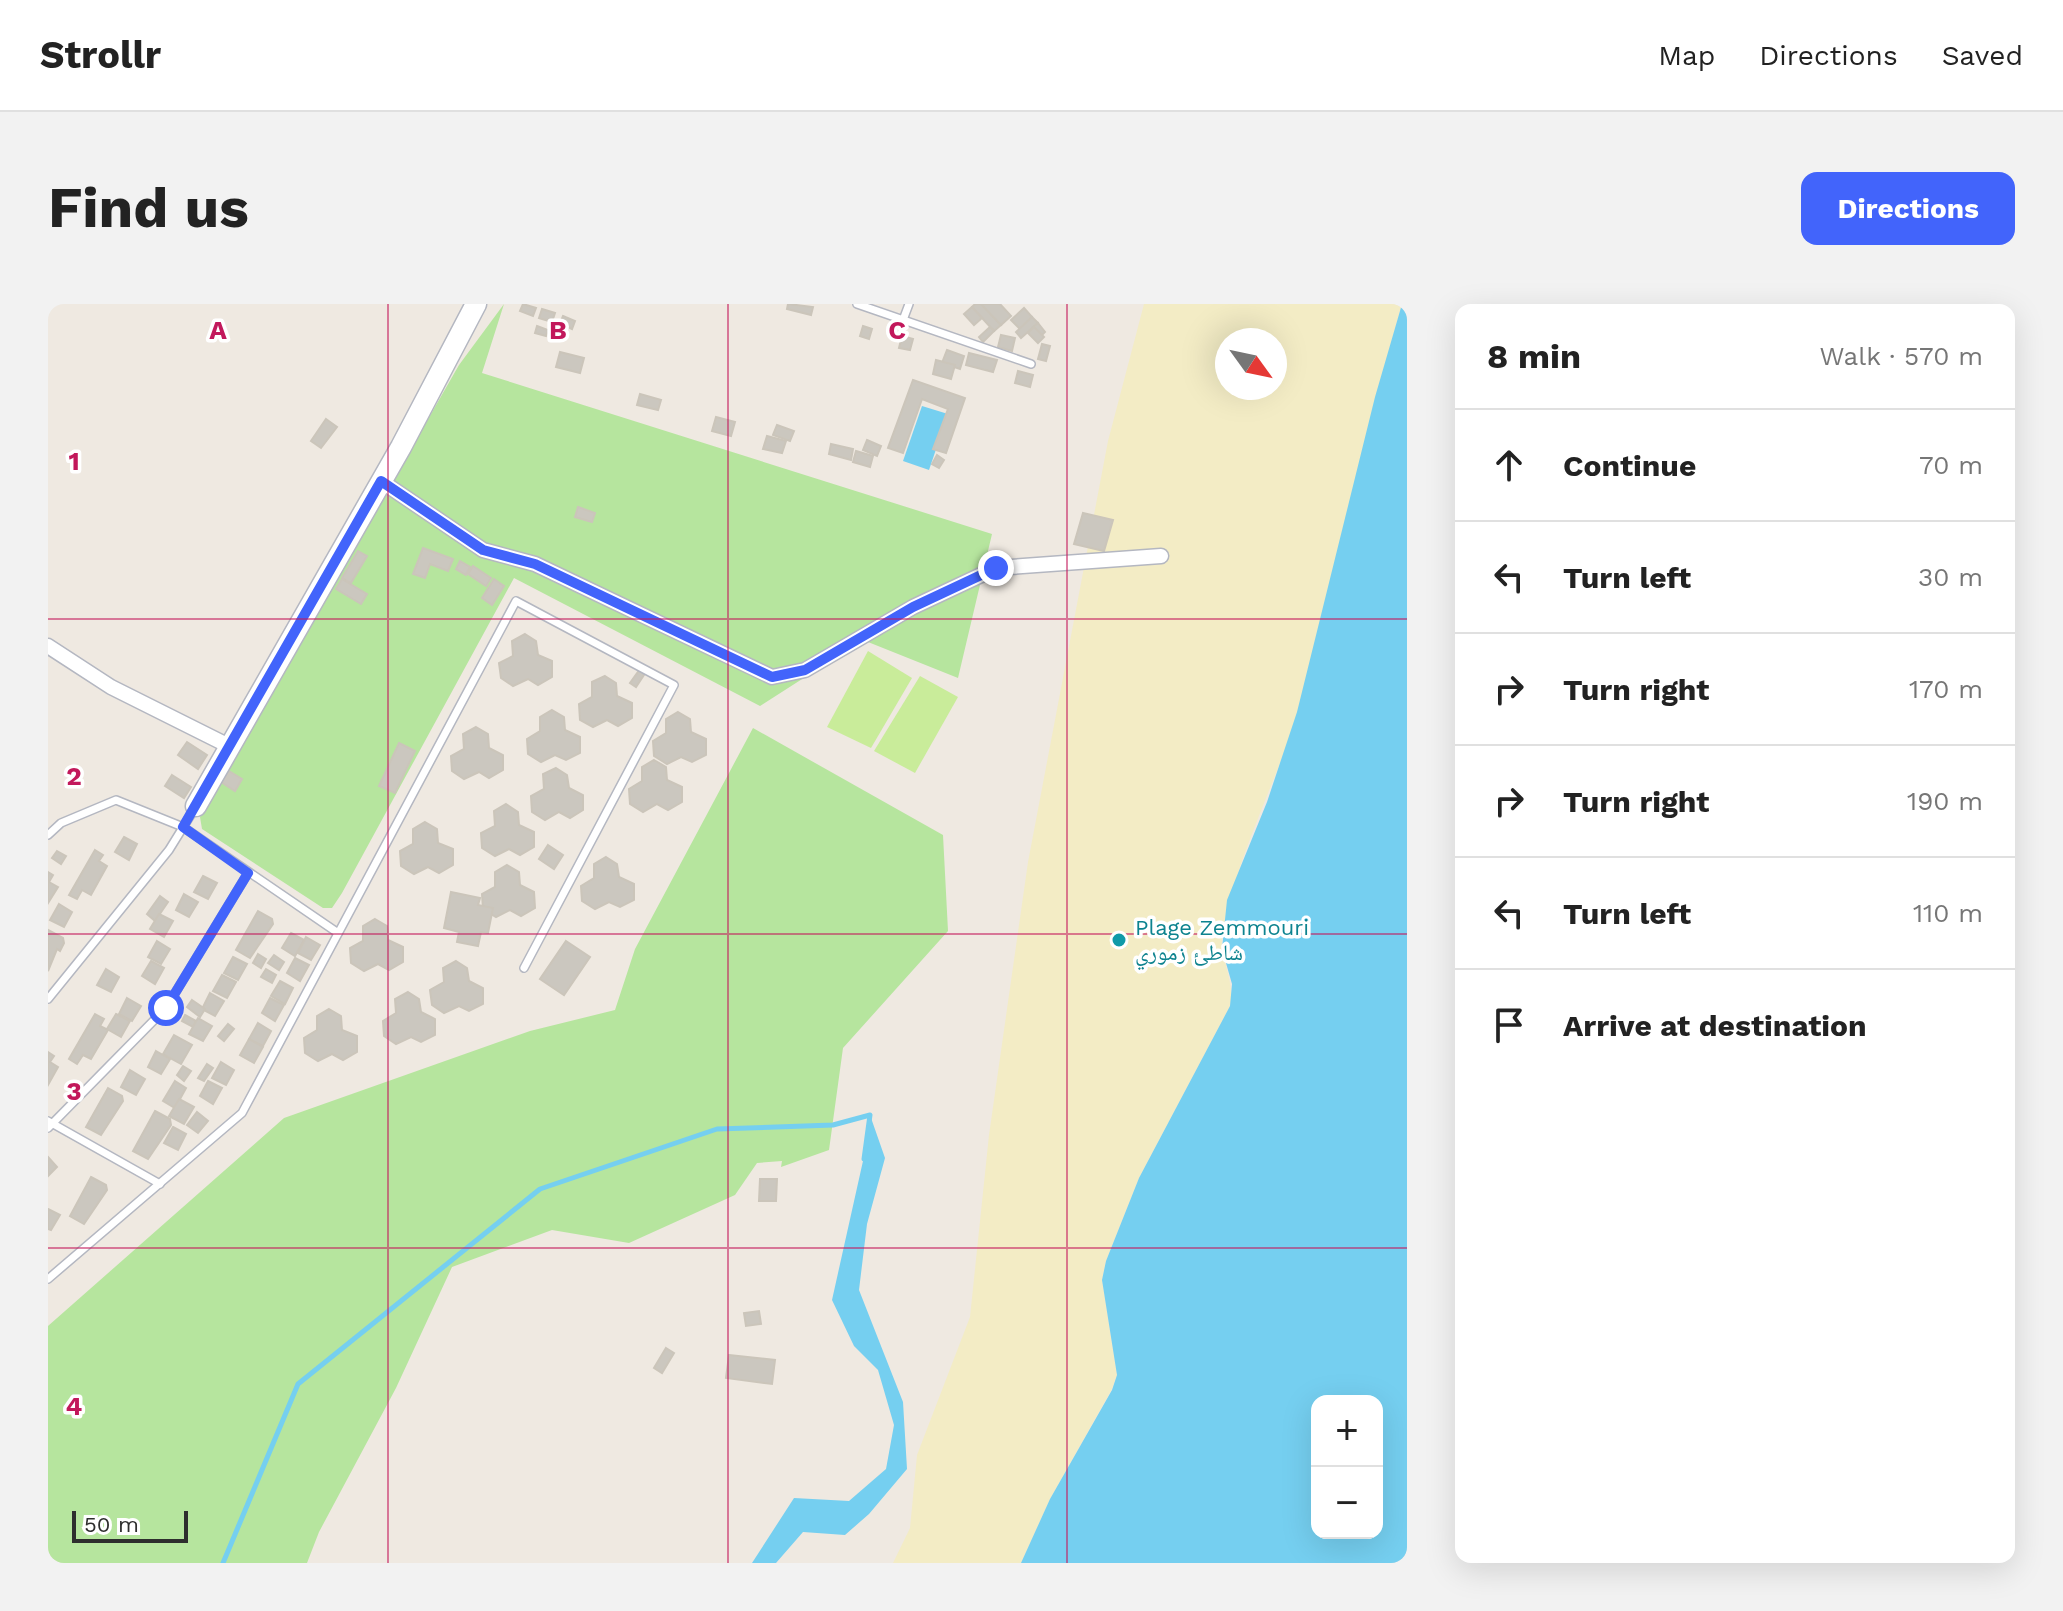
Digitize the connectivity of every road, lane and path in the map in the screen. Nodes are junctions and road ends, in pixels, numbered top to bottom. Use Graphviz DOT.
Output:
graph roads {
  1 [pos="476,304"];
  2 [pos="857,304"];
  3 [pos="909,304"];
  4 [pos="903,320"];
  5 [pos="1031,364"];
  6 [pos="381,481"];
  7 [pos="1161,556"];
  8 [pos="48,646"];
  9 [pos="231,747"];
  10 [pos="196,806"];
  11 [pos="183,827"];
  12 [pos="48,835"];
  13 [pos="248,873"];
  14 [pos="338,933"];
  15 [pos="524,968"];
  16 [pos="48,999"];
  17 [pos="50,1124"];
  18 [pos="160,1184"];
  19 [pos="48,1279"];
  1 -- 6 [label="street"];
  2 -- 4 [label="lane"];
  3 -- 4 [label="lane"];
  4 -- 5 [label="lane"];
  6 -- 7 [label="street"];
  6 -- 9 [label="street"];
  8 -- 9 [label="street"];
  9 -- 10 [label="street"];
  10 -- 11 [label="lane"];
  11 -- 12 [label="lane"];
  11 -- 13 [label="lane"];
  11 -- 16 [label="lane"];
  13 -- 14 [label="lane"];
  13 -- 17 [label="lane"];
  14 -- 15 [label="lane"];
  14 -- 18 [label="lane"];
  17 -- 18 [label="lane"];
  18 -- 19 [label="lane"];
}
